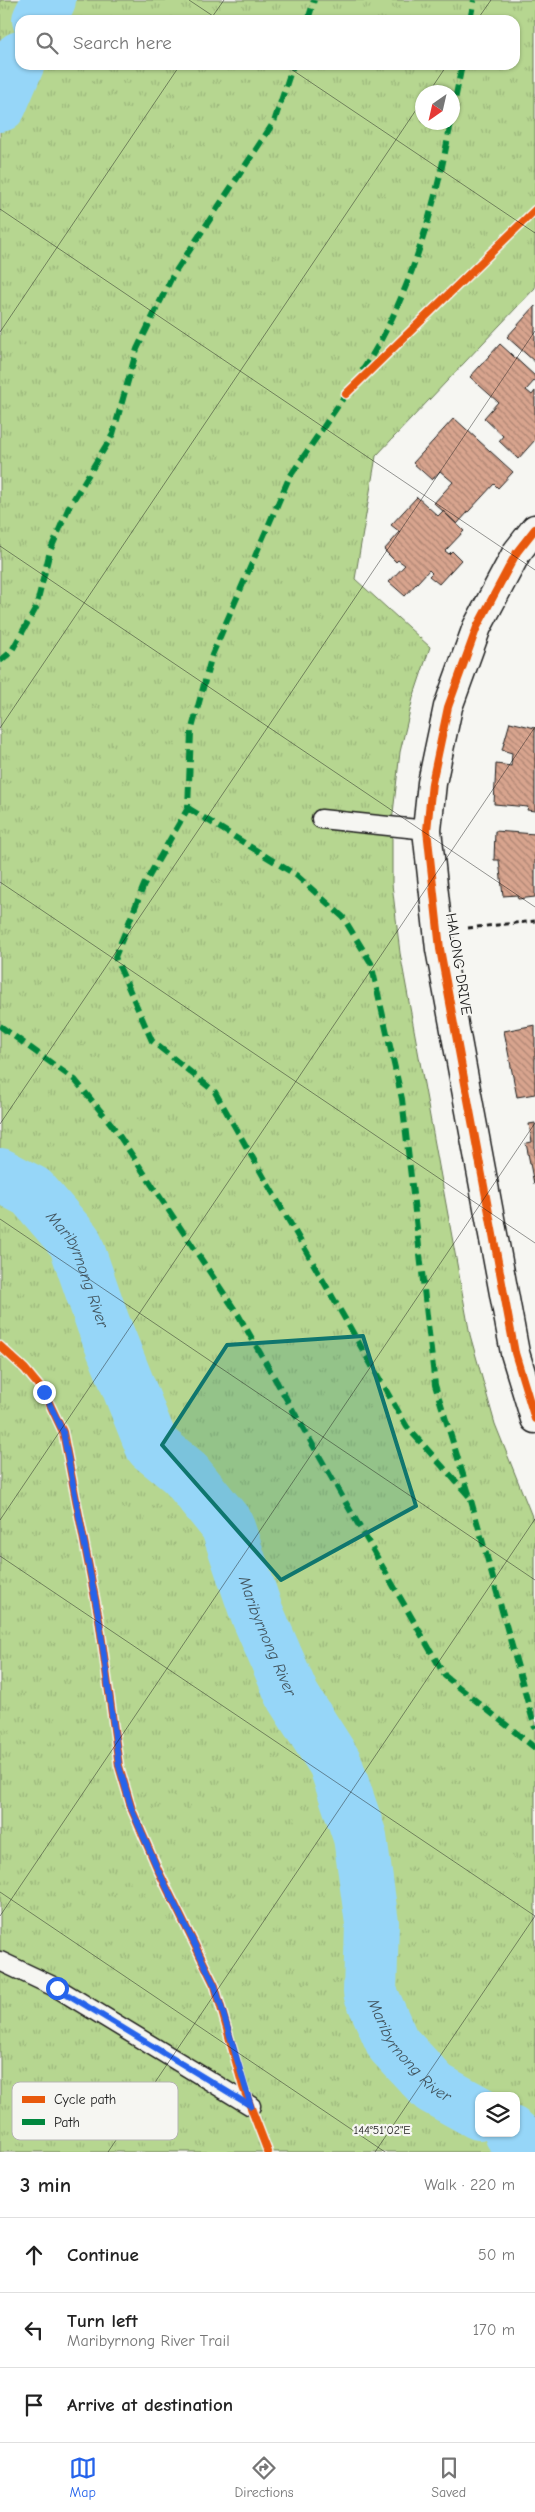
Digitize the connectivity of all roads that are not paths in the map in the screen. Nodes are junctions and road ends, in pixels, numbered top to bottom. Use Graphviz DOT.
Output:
graph roads {
  1 [pos="535,529"];
  2 [pos="321,819"];
  3 [pos="427,830"];
  4 [pos="535,1419"];
  5 [pos="0,1961"];
  6 [pos="251,2106"];
  1 -- 3 [label="street, HALONG DRIVE"];
  2 -- 3 [label="lane"];
  3 -- 4 [label="street, HALONG DRIVE"];
  5 -- 6 [label="lane"];
}
